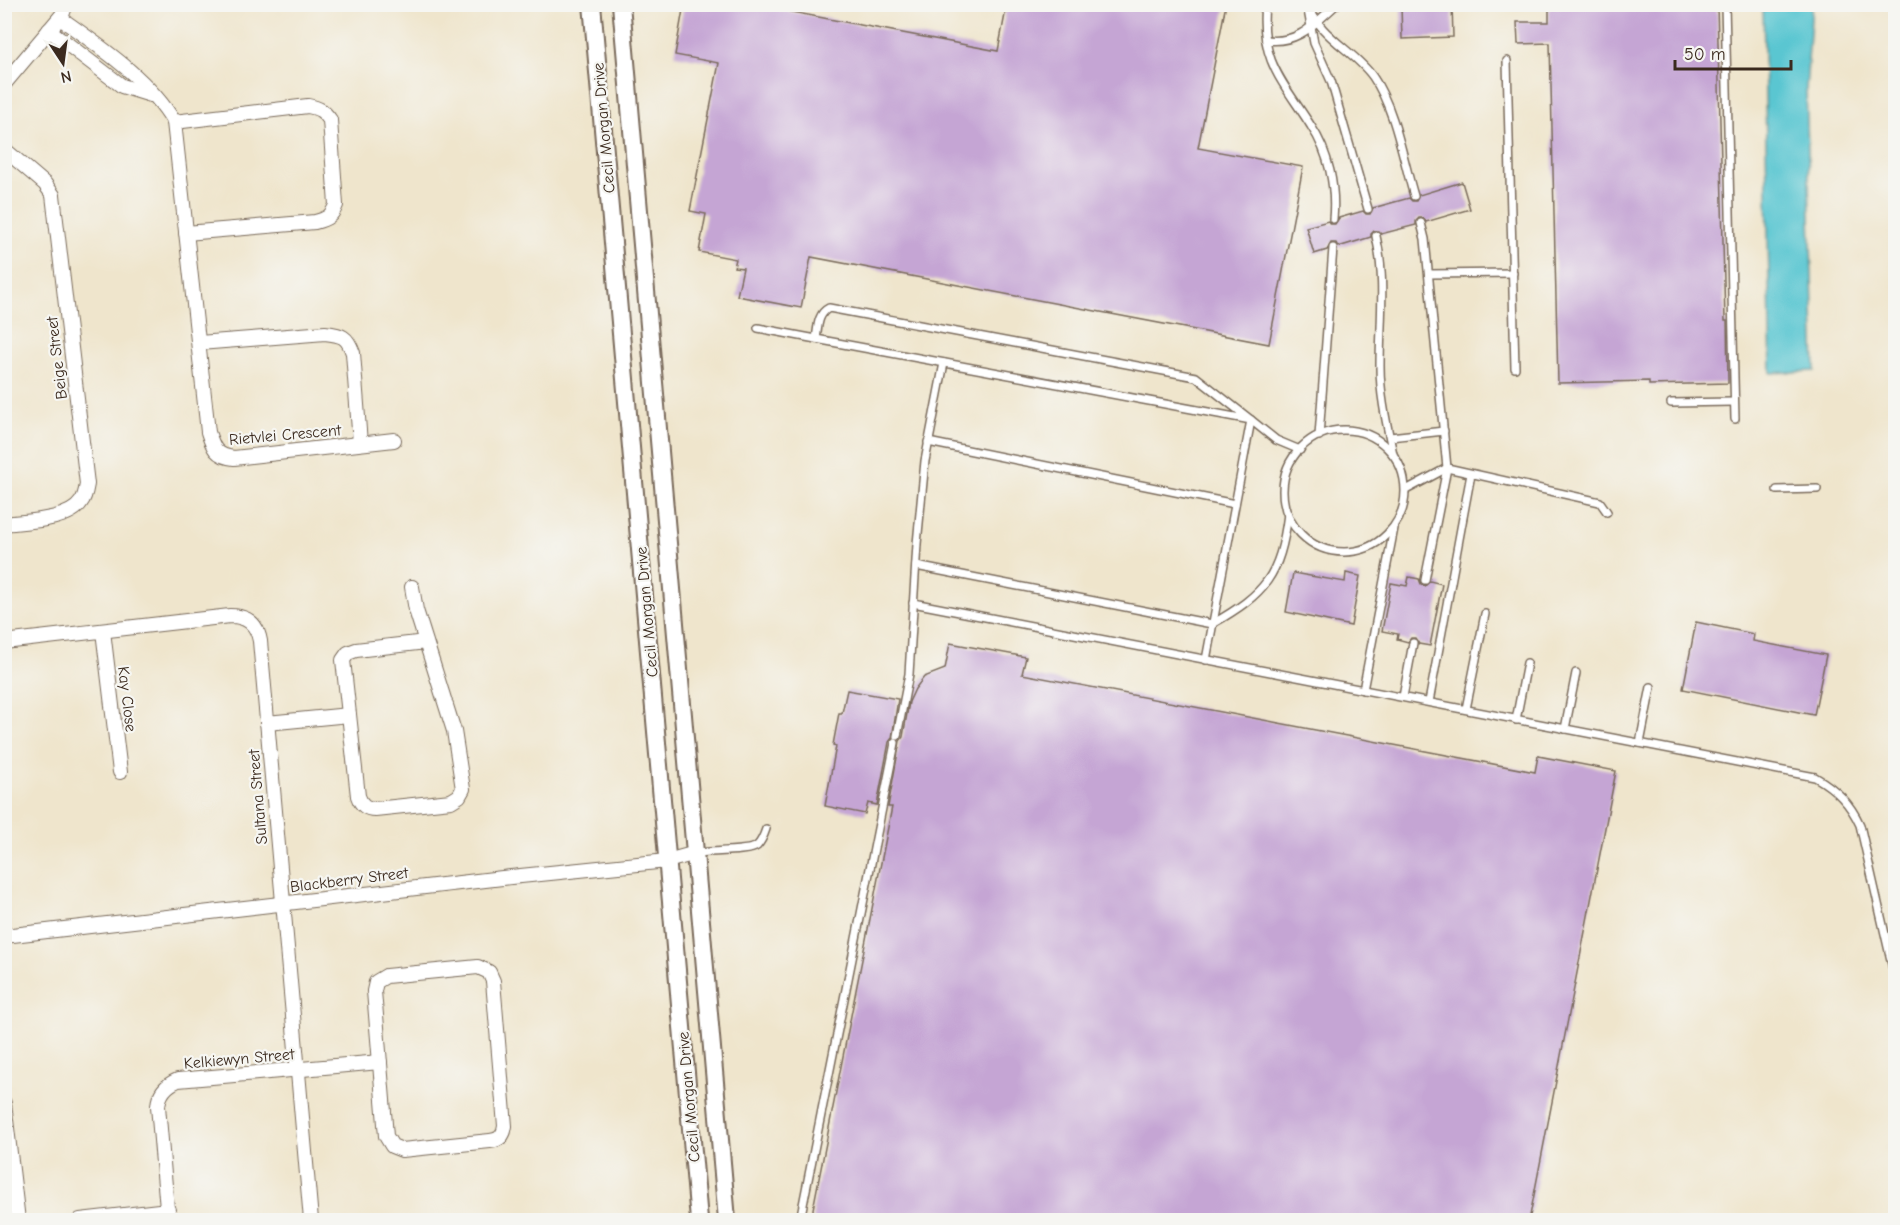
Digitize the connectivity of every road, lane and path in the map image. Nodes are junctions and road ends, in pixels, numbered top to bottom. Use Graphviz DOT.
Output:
graph roads {
  1 [pos="66,4"];
  2 [pos="592,4"];
  3 [pos="621,4"];
  4 [pos="1265,4"];
  5 [pos="1308,4"];
  6 [pos="1337,4"];
  7 [pos="1725,4"];
  8 [pos="60,18"];
  9 [pos="1318,22"];
  10 [pos="1310,29"];
  11 [pos="49,30"];
  12 [pos="1266,40"];
  13 [pos="1507,61"];
  14 [pos="4,84"];
  15 [pos="155,97"];
  16 [pos="174,122"];
  17 [pos="4,149"];
  18 [pos="1414,196"];
  19 [pos="1368,209"];
  20 [pos="1333,219"];
  21 [pos="1421,223"];
  22 [pos="186,233"];
  23 [pos="1376,236"];
  24 [pos="1333,248"];
  25 [pos="1513,273"];
  26 [pos="1429,274"];
  27 [pos="758,328"];
  28 [pos="816,339"];
  29 [pos="199,344"];
  30 [pos="944,363"];
  31 [pos="1515,368"];
  32 [pos="1734,402"];
  33 [pos="1671,403"];
  34 [pos="1735,419"];
  35 [pos="1251,420"];
  36 [pos="1444,431"];
  37 [pos="1319,436"];
  38 [pos="1390,437"];
  39 [pos="394,440"];
  40 [pos="928,442"];
  41 [pos="360,443"];
  42 [pos="1300,450"];
  43 [pos="1394,455"];
  44 [pos="1447,468"];
  45 [pos="1471,474"];
  46 [pos="1817,489"];
  47 [pos="1406,490"];
  48 [pos="1777,490"];
  49 [pos="1235,504"];
  50 [pos="1607,512"];
  51 [pos="1288,514"];
  52 [pos="4,524"];
  53 [pos="1395,526"];
  54 [pos="916,566"];
  55 [pos="1425,580"];
  56 [pos="412,587"];
  57 [pos="913,603"];
  58 [pos="1485,614"];
  59 [pos="1212,624"];
  60 [pos="103,631"];
  61 [pos="4,642"];
  62 [pos="426,642"];
  63 [pos="1413,643"];
  64 [pos="1206,660"];
  65 [pos="1527,663"];
  66 [pos="1576,673"];
  67 [pos="1651,687"];
  68 [pos="1363,690"];
  69 [pos="1403,697"];
  70 [pos="1429,702"];
  71 [pos="1466,710"];
  72 [pos="349,715"];
  73 [pos="1516,720"];
  74 [pos="267,723"];
  75 [pos="1565,729"];
  76 [pos="1640,743"];
  77 [pos="120,772"];
  78 [pos="766,829"];
  79 [pos="696,853"];
  80 [pos="667,861"];
  81 [pos="283,904"];
  82 [pos="4,936"];
  83 [pos="1896,982"];
  84 [pos="380,1062"];
  85 [pos="298,1069"];
  86 [pos="4,1103"];
  87 [pos="168,1215"];
  88 [pos="18,1221"];
  89 [pos="80,1221"];
  90 [pos="311,1221"];
  91 [pos="699,1221"];
  92 [pos="727,1221"];
  93 [pos="800,1221"];
  1 -- 8 [label="street"];
  2 -- 80 [label="street, Cecil Morgan Drive"];
  3 -- 79 [label="street, Cecil Morgan Drive"];
  4 -- 12 [label="lane"];
  5 -- 9 [label="lane"];
  5 -- 10 [label="lane"];
  6 -- 9 [label="lane"];
  7 -- 32 [label="lane"];
  8 -- 11 [label="street"];
  8 -- 15 [label="street"];
  9 -- 10 [label="lane"];
  9 -- 18 [label="lane"];
  10 -- 12 [label="lane"];
  10 -- 19 [label="lane"];
  11 -- 14 [label="street"];
  11 -- 15 [label="street"];
  12 -- 20 [label="lane"];
  13 -- 25 [label="lane"];
  15 -- 16 [label="street"];
  16 -- 22 [label="street, Rietvlei Crescent"];
  16 -- 22 [label="street"];
  17 -- 52 [label="street, Beige Street"];
  21 -- 26 [label="lane"];
  22 -- 29 [label="street, Rietvlei Crescent"];
  23 -- 38 [label="lane"];
  24 -- 37 [label="lane"];
  25 -- 26 [label="lane"];
  25 -- 31 [label="lane"];
  26 -- 36 [label="lane"];
  27 -- 28 [label="lane"];
  28 -- 30 [label="lane"];
  28 -- 35 [label="lane"];
  29 -- 41 [label="street, Rietvlei Crescent"];
  29 -- 41 [label="street, Rietvlei Crescent"];
  30 -- 35 [label="lane"];
  30 -- 40 [label="lane"];
  32 -- 33 [label="lane"];
  32 -- 34 [label="lane"];
  35 -- 42 [label="lane"];
  35 -- 49 [label="lane"];
  36 -- 38 [label="lane"];
  36 -- 44 [label="lane"];
  37 -- 42 [label="lane"];
  37 -- 43 [label="lane"];
  38 -- 43 [label="lane"];
  39 -- 41 [label="street, Rietvlei Crescent"];
  40 -- 49 [label="lane"];
  40 -- 54 [label="lane"];
  42 -- 51 [label="lane"];
  43 -- 47 [label="lane"];
  44 -- 45 [label="lane"];
  44 -- 47 [label="lane"];
  44 -- 55 [label="lane"];
  45 -- 50 [label="lane"];
  45 -- 70 [label="lane"];
  46 -- 48 [label="lane"];
  47 -- 53 [label="lane"];
  49 -- 59 [label="lane"];
  51 -- 53 [label="lane"];
  51 -- 59 [label="lane"];
  53 -- 68 [label="lane"];
  54 -- 57 [label="lane"];
  54 -- 59 [label="lane"];
  56 -- 62 [label="street"];
  57 -- 64 [label="lane"];
  57 -- 93 [label="lane"];
  58 -- 71 [label="lane"];
  59 -- 64 [label="lane"];
  60 -- 61 [label="street, Sultana Street"];
  60 -- 74 [label="street, Sultana Street"];
  60 -- 77 [label="street, Kay Close"];
  62 -- 72 [label="street"];
  62 -- 72 [label="street"];
  63 -- 69 [label="lane"];
  64 -- 68 [label="lane"];
  65 -- 73 [label="lane"];
  66 -- 75 [label="lane"];
  67 -- 76 [label="lane"];
  68 -- 69 [label="lane"];
  69 -- 70 [label="lane"];
  70 -- 71 [label="lane"];
  71 -- 73 [label="lane"];
  72 -- 74 [label="street"];
  73 -- 75 [label="lane"];
  74 -- 81 [label="street, Sultana Street"];
  75 -- 76 [label="lane"];
  76 -- 83 [label="lane"];
  78 -- 79 [label="lane"];
  79 -- 80 [label="street, Blackberry Street"];
  79 -- 92 [label="street, Cecil Morgan Drive"];
  80 -- 81 [label="street, Blackberry Street"];
  80 -- 91 [label="street, Cecil Morgan Drive"];
  81 -- 82 [label="street, Blackberry Street"];
  81 -- 85 [label="street, Sultana Street"];
  84 -- 84 [label="street"];
  84 -- 85 [label="street, Kelkiewyn Street"];
  85 -- 87 [label="street, Kelkiewyn Street"];
  85 -- 90 [label="street, Sultana Street"];
  86 -- 88 [label="street"];
  87 -- 89 [label="street"];
}
